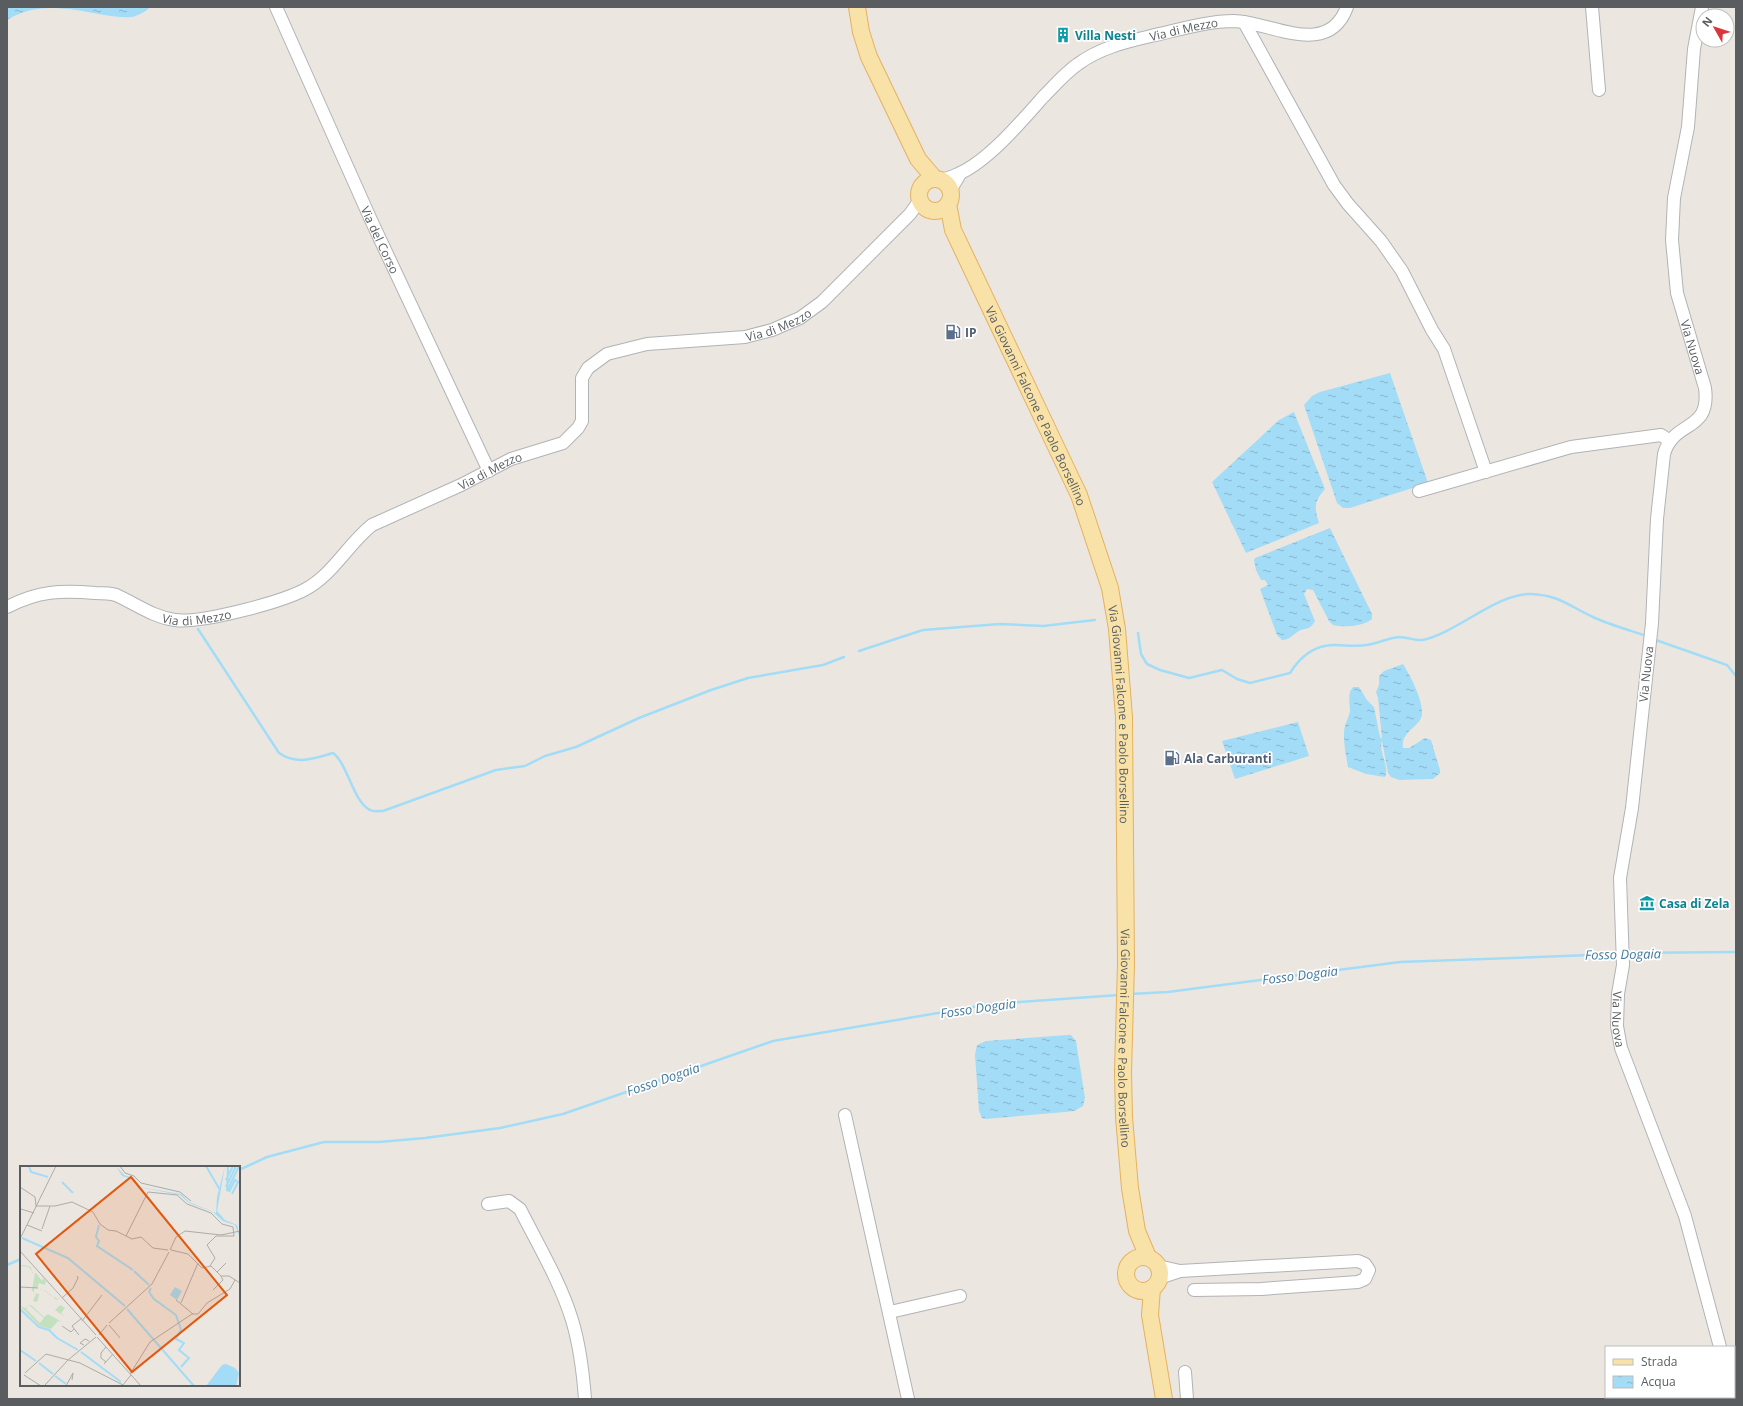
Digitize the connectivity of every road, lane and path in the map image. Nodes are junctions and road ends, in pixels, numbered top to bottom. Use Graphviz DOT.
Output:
graph roads {
  1 [pos="276,7"];
  2 [pos="856,7"];
  3 [pos="1347,7"];
  4 [pos="1592,7"];
  5 [pos="1702,7"];
  6 [pos="1244,22"];
  7 [pos="1599,90"];
  8 [pos="935,195"];
  9 [pos="1670,441"];
  10 [pos="489,471"];
  11 [pos="1486,472"];
  12 [pos="1420,491"];
  13 [pos="7,607"];
  14 [pos="845,1115"];
  15 [pos="488,1204"];
  16 [pos="1259,1267"];
  17 [pos="1148,1273"];
  18 [pos="1261,1288"];
  19 [pos="1194,1290"];
  20 [pos="960,1296"];
  21 [pos="890,1312"];
  22 [pos="1720,1346"];
  23 [pos="1185,1372"];
  24 [pos="585,1399"];
  25 [pos="908,1399"];
  26 [pos="1164,1399"];
  27 [pos="1187,1399"];
  1 -- 10 [label="street, Via del Corso"];
  2 -- 8 [label="main road"];
  3 -- 6 [label="street, Via di Mezzo"];
  4 -- 7 [label="street"];
  5 -- 9 [label="street, Via Nuova"];
  6 -- 8 [label="street, Via di Mezzo"];
  6 -- 11 [label="street"];
  8 -- 10 [label="street, Via di Mezzo"];
  8 -- 17 [label="main road, Via Giovanni Falcone e Paolo Borsellino"];
  9 -- 11 [label="street"];
  9 -- 22 [label="street, Via Nuova"];
  10 -- 13 [label="street, Via di Mezzo"];
  11 -- 12 [label="street"];
  14 -- 21 [label="street"];
  15 -- 24 [label="street"];
  16 -- 17 [label="street"];
  16 -- 18 [label="street"];
  16 -- 18 [label="street"];
  17 -- 26 [label="main road, Via Giovanni Falcone e Paolo Borsellino"];
  18 -- 19 [label="street"];
  20 -- 21 [label="street"];
  21 -- 25 [label="street"];
  23 -- 27 [label="street"];
}
